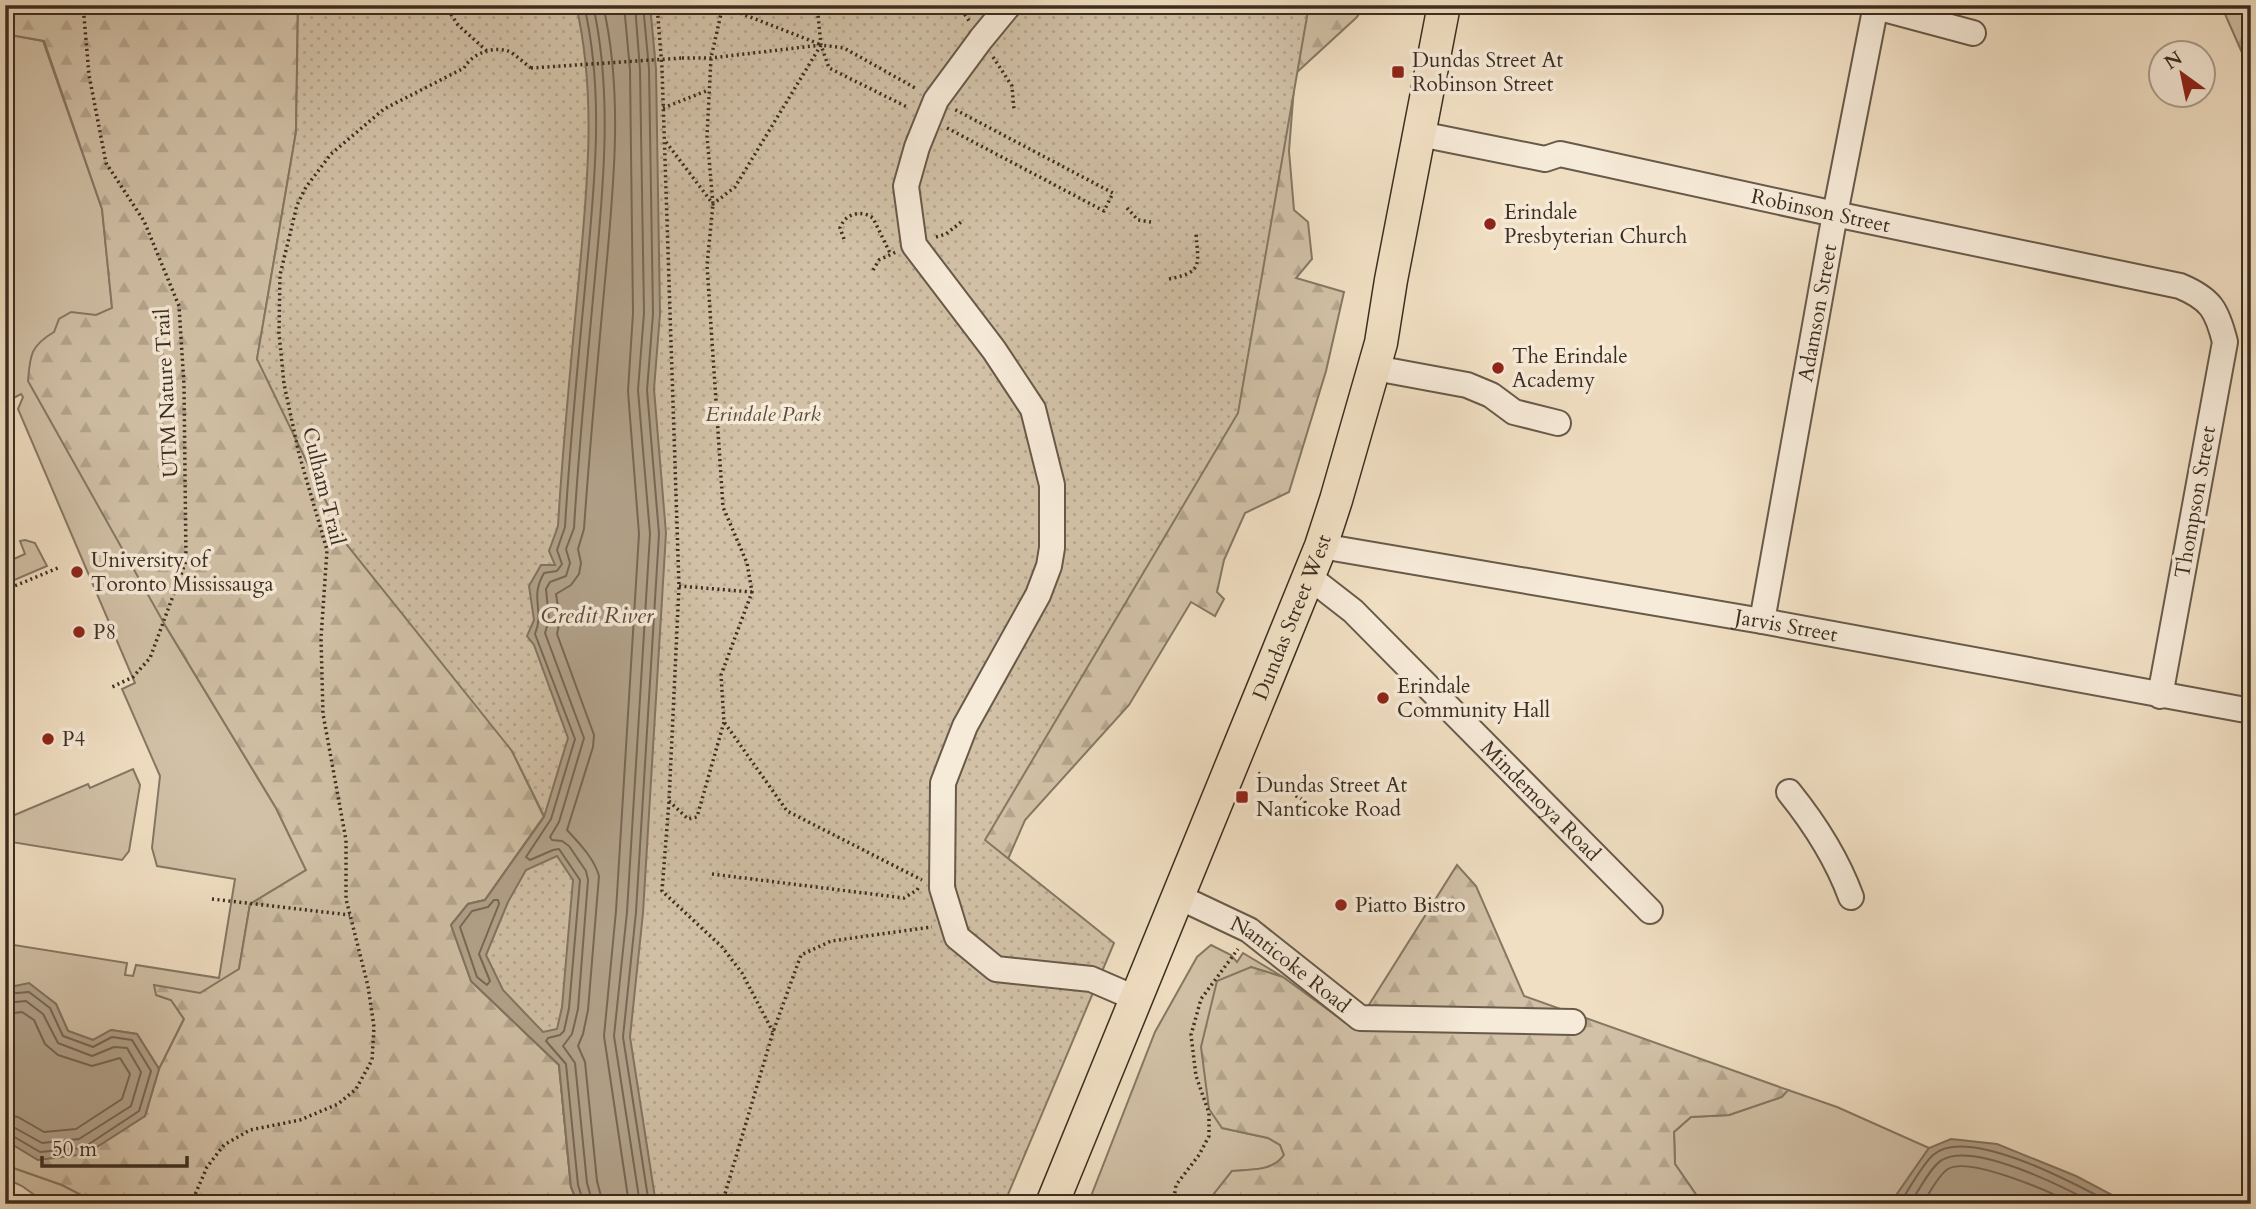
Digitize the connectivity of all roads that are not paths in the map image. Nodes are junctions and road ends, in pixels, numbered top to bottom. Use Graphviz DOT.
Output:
graph roads {
  1 [pos="1009,5"];
  2 [pos="1444,5"];
  3 [pos="1876,6"];
  4 [pos="1973,33"];
  5 [pos="1420,134"];
  6 [pos="1835,214"];
  7 [pos="2215,310"];
  8 [pos="1375,368"];
  9 [pos="1558,423"];
  10 [pos="1321,546"];
  11 [pos="1308,576"];
  12 [pos="1762,621"];
  13 [pos="2160,696"];
  14 [pos="2251,711"];
  15 [pos="1789,792"];
  16 [pos="1177,896"];
  17 [pos="1851,897"];
  18 [pos="1650,911"];
  19 [pos="1135,998"];
  20 [pos="1573,1022"];
  21 [pos="1052,1204"];
  1 -- 19 [label="street"];
  2 -- 5 [label="main road, Dundas Street West"];
  3 -- 4 [label="street"];
  3 -- 6 [label="street, Adamson Street"];
  5 -- 6 [label="street, Robinson Street"];
  5 -- 8 [label="main road, Dundas Street West"];
  6 -- 7 [label="street, Robinson Street"];
  6 -- 12 [label="street, Adamson Street"];
  7 -- 13 [label="street, Thompson Street"];
  8 -- 9 [label="street"];
  8 -- 10 [label="main road, Dundas Street West"];
  10 -- 11 [label="main road, Dundas Street West"];
  10 -- 12 [label="street, Jarvis Street"];
  11 -- 16 [label="main road, Dundas Street West"];
  11 -- 18 [label="street, Mindemoya Road"];
  12 -- 13 [label="street, Jarvis Street"];
  13 -- 14 [label="street, Jarvis Street"];
  15 -- 17 [label="street"];
  16 -- 19 [label="main road, Dundas Street West"];
  16 -- 20 [label="street, Nanticoke Road"];
  19 -- 21 [label="main road, Dundas Street West"];
}
